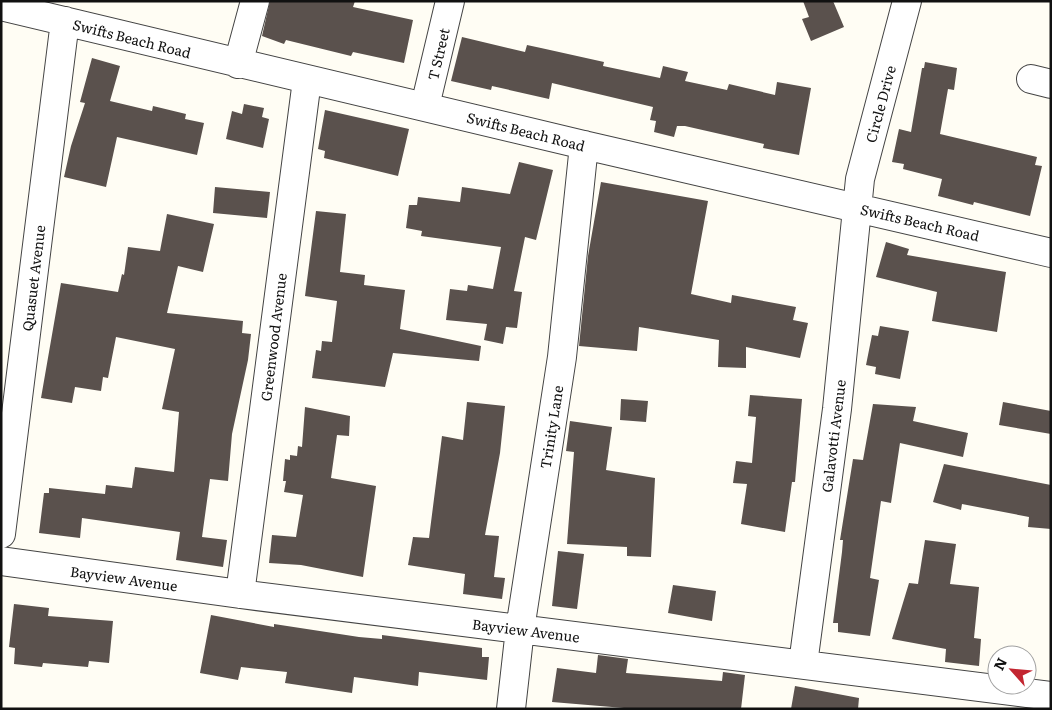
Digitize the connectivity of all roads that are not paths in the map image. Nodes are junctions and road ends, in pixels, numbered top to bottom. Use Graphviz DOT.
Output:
graph roads {
  1 [pos="255,1"];
  2 [pos="450,1"];
  3 [pos="907,1"];
  4 [pos="1,6"];
  5 [pos="65,21"];
  6 [pos="238,64"];
  7 [pos="307,80"];
  8 [pos="425,106"];
  9 [pos="584,145"];
  10 [pos="858,207"];
  11 [pos="1051,253"];
  12 [pos="1,534"];
  13 [pos="1,561"];
  14 [pos="240,594"];
  15 [pos="520,629"];
  16 [pos="803,664"];
  17 [pos="1051,696"];
  18 [pos="511,709"];
  1 -- 6 [label="street"];
  2 -- 8 [label="street, T Street"];
  3 -- 10 [label="street, Circle Drive"];
  4 -- 5 [label="street, Swifts Beach Road"];
  5 -- 6 [label="street, Swifts Beach Road"];
  5 -- 12 [label="street, Quasuet Avenue"];
  6 -- 7 [label="street, Swifts Beach Road"];
  7 -- 8 [label="street, Swifts Beach Road"];
  7 -- 14 [label="street, Greenwood Avenue"];
  8 -- 9 [label="street, Swifts Beach Road"];
  9 -- 10 [label="street, Swifts Beach Road"];
  9 -- 15 [label="street, Trinity Lane"];
  10 -- 11 [label="street, Swifts Beach Road"];
  10 -- 16 [label="street, Galavotti Avenue"];
  13 -- 14 [label="street, Bayview Avenue"];
  14 -- 15 [label="street, Bayview Avenue"];
  15 -- 16 [label="street, Bayview Avenue"];
  15 -- 18 [label="street, Trinity Lane"];
  16 -- 17 [label="street, Bayview Avenue"];
}
